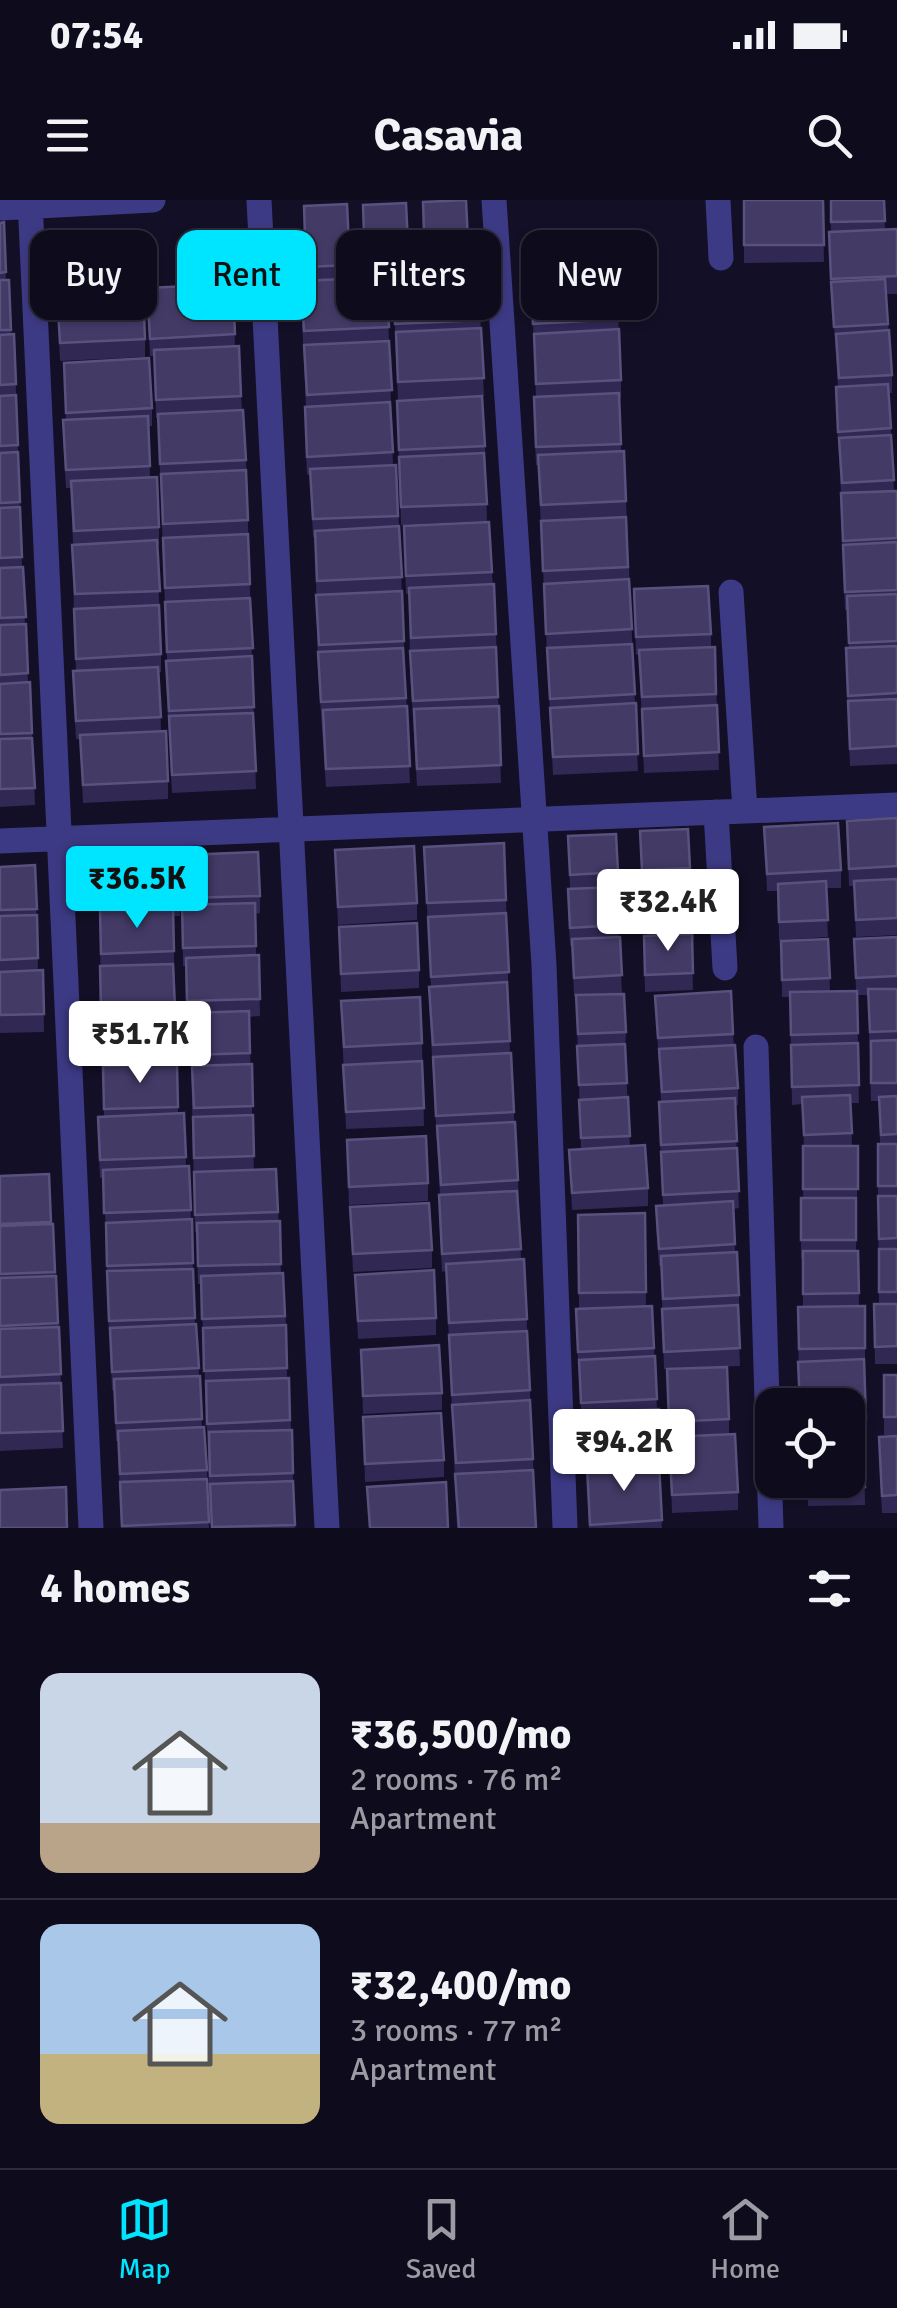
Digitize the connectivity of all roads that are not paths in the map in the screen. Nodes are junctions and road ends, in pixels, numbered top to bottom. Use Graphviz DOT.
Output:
graph roads {
  1 [pos="153,200"];
  2 [pos="259,200"];
  3 [pos="494,200"];
  4 [pos="718,200"];
  5 [pos="30,203"];
  6 [pos="0,208"];
  7 [pos="721,258"];
  8 [pos="732,592"];
  9 [pos="897,805"];
  10 [pos="745,811"];
  11 [pos="716,812"];
  12 [pos="533,820"];
  13 [pos="292,830"];
  14 [pos="56,839"];
  15 [pos="0,841"];
  16 [pos="726,968"];
  17 [pos="756,1047"];
  18 [pos="91,1528"];
  19 [pos="327,1528"];
  20 [pos="565,1528"];
  21 [pos="771,1528"];
  1 -- 5 [label="street"];
  2 -- 13 [label="street"];
  3 -- 12 [label="street"];
  4 -- 7 [label="street"];
  5 -- 6 [label="street"];
  5 -- 14 [label="street"];
  8 -- 10 [label="street"];
  9 -- 10 [label="street"];
  10 -- 11 [label="street"];
  11 -- 12 [label="street"];
  11 -- 16 [label="street"];
  12 -- 13 [label="street"];
  12 -- 20 [label="street"];
  13 -- 14 [label="street"];
  13 -- 19 [label="street"];
  14 -- 15 [label="street"];
  14 -- 18 [label="street"];
  17 -- 21 [label="street"];
}
